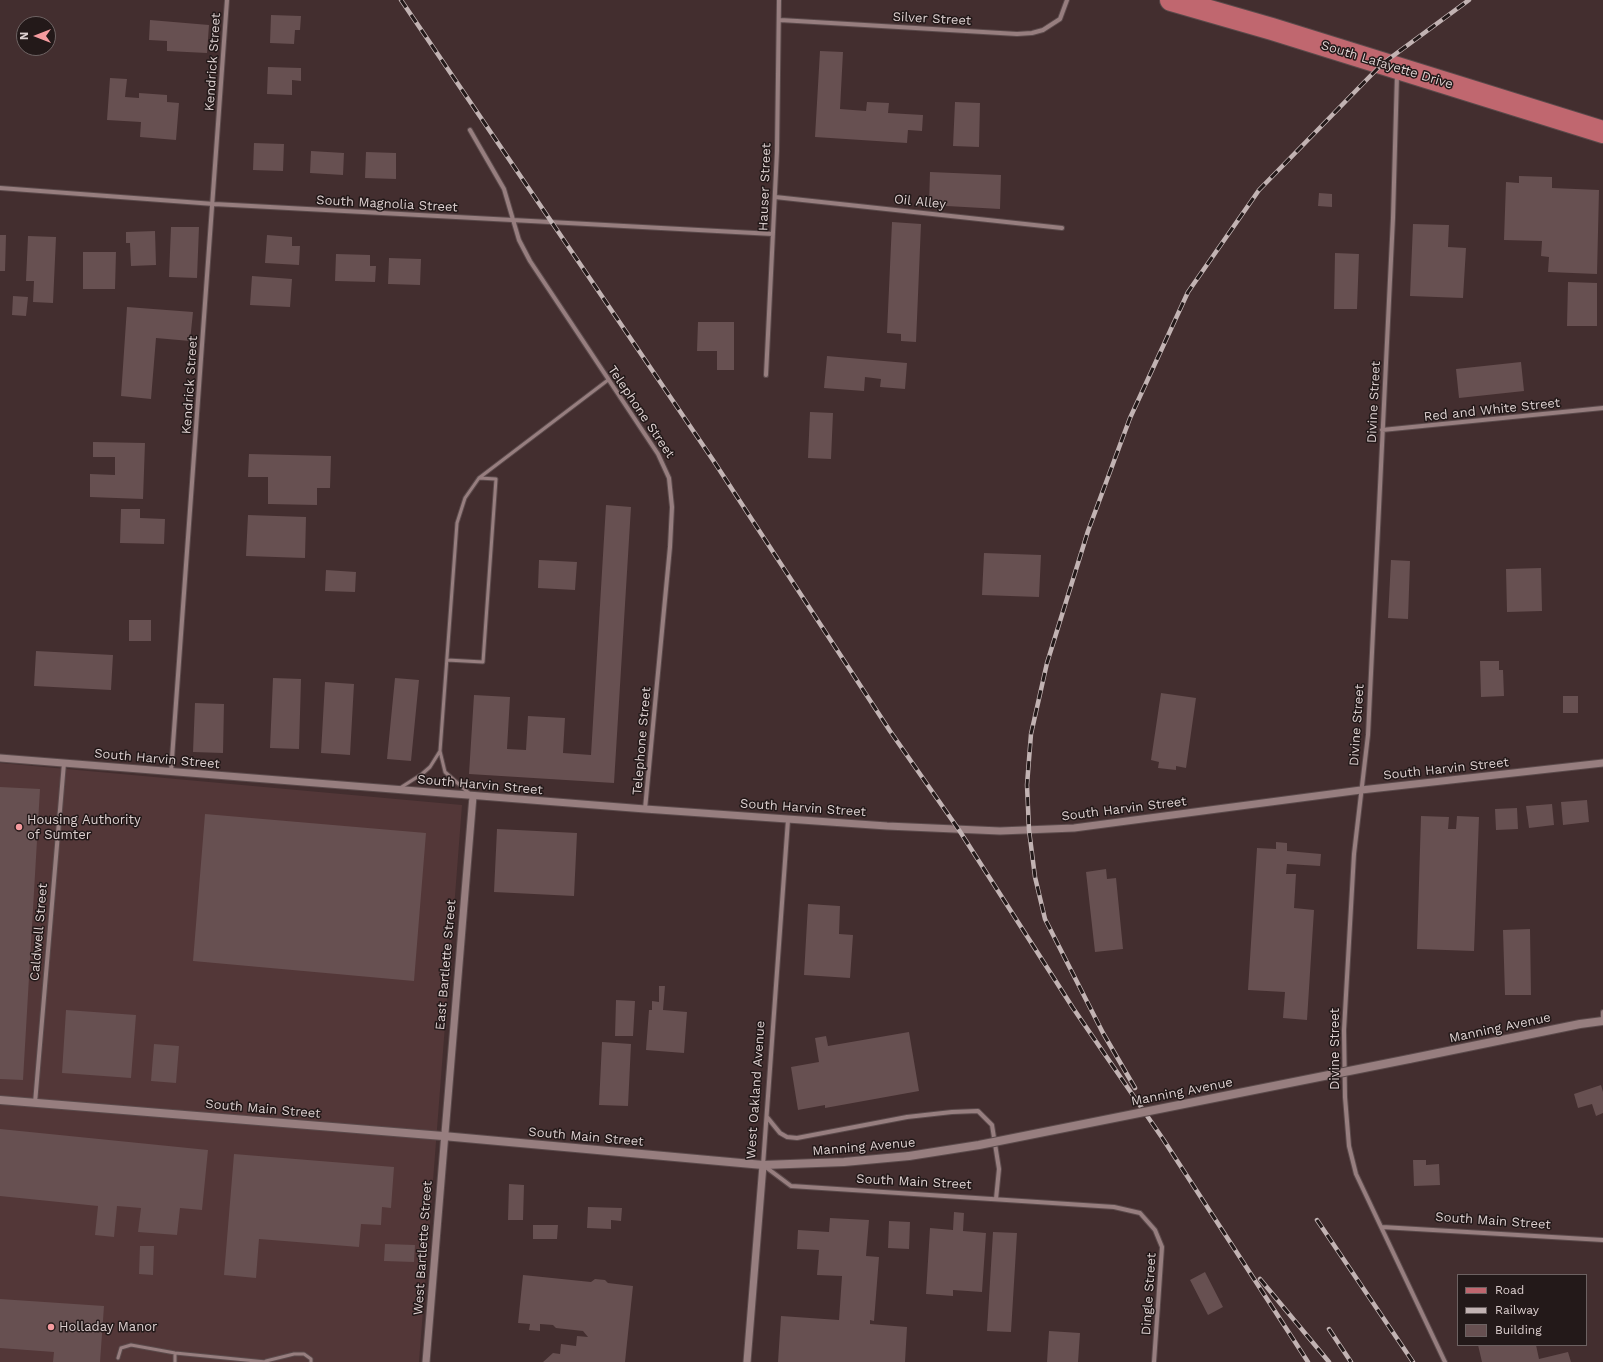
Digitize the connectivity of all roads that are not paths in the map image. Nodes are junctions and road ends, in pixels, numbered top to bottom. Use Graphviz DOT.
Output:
graph roads {
  1 [pos="228,0"];
  2 [pos="779,0"];
  3 [pos="1067,0"];
  4 [pos="1171,0"];
  5 [pos="780,20"];
  6 [pos="1397,68"];
  7 [pos="470,130"];
  8 [pos="1603,132"];
  9 [pos="0,188"];
  10 [pos="775,197"];
  11 [pos="214,204"];
  12 [pos="513,221"];
  13 [pos="1062,228"];
  14 [pos="773,234"];
  15 [pos="766,375"];
  16 [pos="608,380"];
  17 [pos="1603,408"];
  18 [pos="1382,430"];
  19 [pos="479,478"];
  20 [pos="447,660"];
  21 [pos="440,751"];
  22 [pos="0,758"];
  23 [pos="64,763"];
  24 [pos="1603,763"];
  25 [pos="171,772"];
  26 [pos="396,790"];
  27 [pos="1361,790"];
  28 [pos="472,796"];
  29 [pos="645,809"];
  30 [pos="788,820"];
  31 [pos="1603,1012"];
  32 [pos="1603,1021"];
  33 [pos="0,1100"];
  34 [pos="35,1103"];
  35 [pos="767,1117"];
  36 [pos="443,1136"];
  37 [pos="763,1165"];
  38 [pos="996,1199"];
  39 [pos="1382,1227"];
  40 [pos="1155,1230"];
  41 [pos="1603,1240"];
  42 [pos="176,1353"];
  43 [pos="118,1358"];
  44 [pos="175,1362"];
  45 [pos="266,1362"];
  46 [pos="311,1362"];
  47 [pos="426,1362"];
  48 [pos="747,1362"];
  49 [pos="1154,1362"];
  50 [pos="1445,1362"];
  1 -- 11 [label="street, Kendrick Street"];
  2 -- 5 [label="street, Hauser Street"];
  3 -- 5 [label="street, Silver Street"];
  4 -- 6 [label="main road, South Lafayette Drive"];
  5 -- 10 [label="street, Hauser Street"];
  6 -- 8 [label="main road, South Lafayette Drive"];
  6 -- 18 [label="street, Divine Street"];
  7 -- 12 [label="street, Telephone Street"];
  9 -- 11 [label="street, South Magnolia Street"];
  10 -- 13 [label="street, Oil Alley"];
  10 -- 14 [label="street, Hauser Street"];
  11 -- 12 [label="street, South Magnolia Street"];
  11 -- 25 [label="street, Kendrick Street"];
  12 -- 14 [label="street, South Magnolia Street"];
  12 -- 16 [label="street, Telephone Street"];
  14 -- 15 [label="street, Hauser Street"];
  16 -- 19 [label="lane"];
  16 -- 29 [label="street, Telephone Street"];
  17 -- 18 [label="street, Red and White Street"];
  18 -- 27 [label="street, Divine Street"];
  19 -- 20 [label="lane"];
  19 -- 20 [label="lane"];
  20 -- 21 [label="lane"];
  21 -- 26 [label="lane"];
  21 -- 28 [label="lane"];
  22 -- 23 [label="street, South Harvin Street"];
  23 -- 25 [label="street, South Harvin Street"];
  23 -- 34 [label="street, Caldwell Street"];
  24 -- 27 [label="street, South Harvin Street"];
  25 -- 26 [label="street, South Harvin Street"];
  26 -- 28 [label="street, South Harvin Street"];
  27 -- 30 [label="street, South Harvin Street"];
  27 -- 39 [label="street, Divine Street"];
  28 -- 29 [label="street, South Harvin Street"];
  28 -- 36 [label="street, East Bartlette Street"];
  29 -- 30 [label="street, South Harvin Street"];
  30 -- 35 [label="street, West Oakland Avenue"];
  31 -- 32 [label="street"];
  32 -- 37 [label="main road, Manning Avenue, bridge"];
  33 -- 34 [label="main road, South Main Street"];
  34 -- 36 [label="main road, South Main Street"];
  35 -- 37 [label="street, West Oakland Avenue"];
  35 -- 38 [label="street"];
  36 -- 37 [label="main road, South Main Street"];
  36 -- 47 [label="street, West Bartlette Street"];
  37 -- 38 [label="street, South Main Street"];
  37 -- 48 [label="street, West Oakland Avenue"];
  38 -- 40 [label="street, South Main Street"];
  39 -- 41 [label="street, South Main Street"];
  39 -- 50 [label="street, Divine Street"];
  40 -- 49 [label="street, Dingle Street"];
  42 -- 43 [label="lane"];
  42 -- 44 [label="lane"];
  42 -- 45 [label="lane"];
  45 -- 46 [label="lane"];
}
